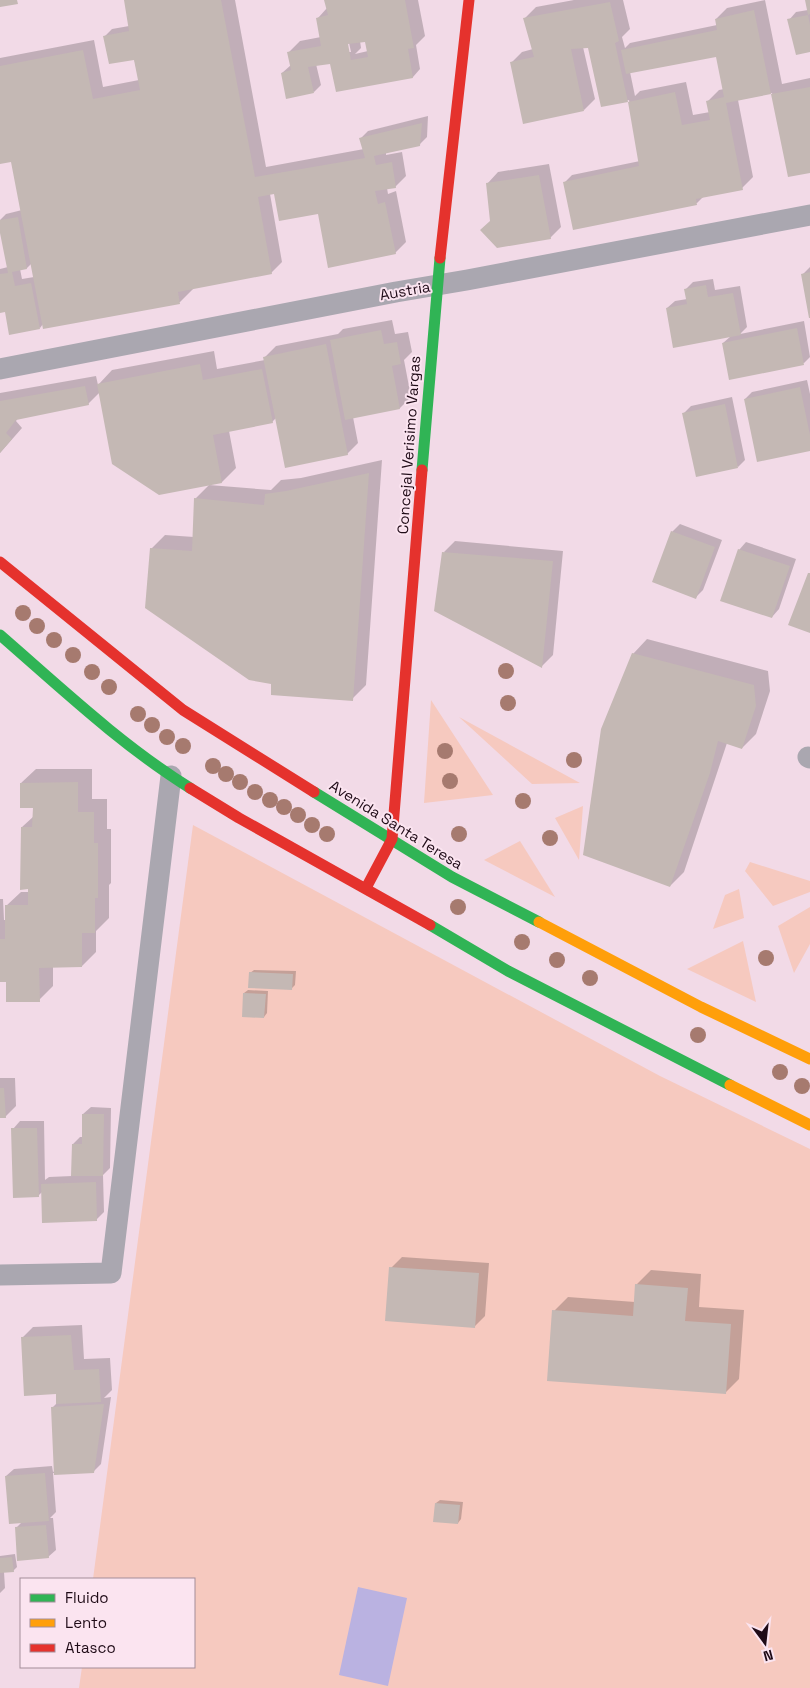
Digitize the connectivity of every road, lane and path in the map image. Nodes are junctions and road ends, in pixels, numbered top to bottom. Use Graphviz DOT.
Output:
graph roads {
  1 [pos="469,0"];
  2 [pos="810,216"];
  3 [pos="437,285"];
  4 [pos="0,369"];
  5 [pos="2,568"];
  6 [pos="0,635"];
  7 [pos="171,776"];
  8 [pos="392,839"];
  9 [pos="366,888"];
  10 [pos="810,1059"];
  11 [pos="810,1125"];
  12 [pos="0,1275"];
  1 -- 3 [label="main road, Concejal Verisimo Vargas"];
  2 -- 3 [label="street, Austria"];
  3 -- 4 [label="street, Austria"];
  3 -- 8 [label="main road, Concejal Verisimo Vargas"];
  5 -- 8 [label="main road, Avenida Santa Teresa"];
  6 -- 7 [label="main road"];
  7 -- 9 [label="main road"];
  7 -- 12 [label="street"];
  8 -- 9 [label="main road, Concejal Verisimo Vargas"];
  8 -- 10 [label="main road, Avenida Santa Teresa"];
  9 -- 11 [label="main road"];
}
